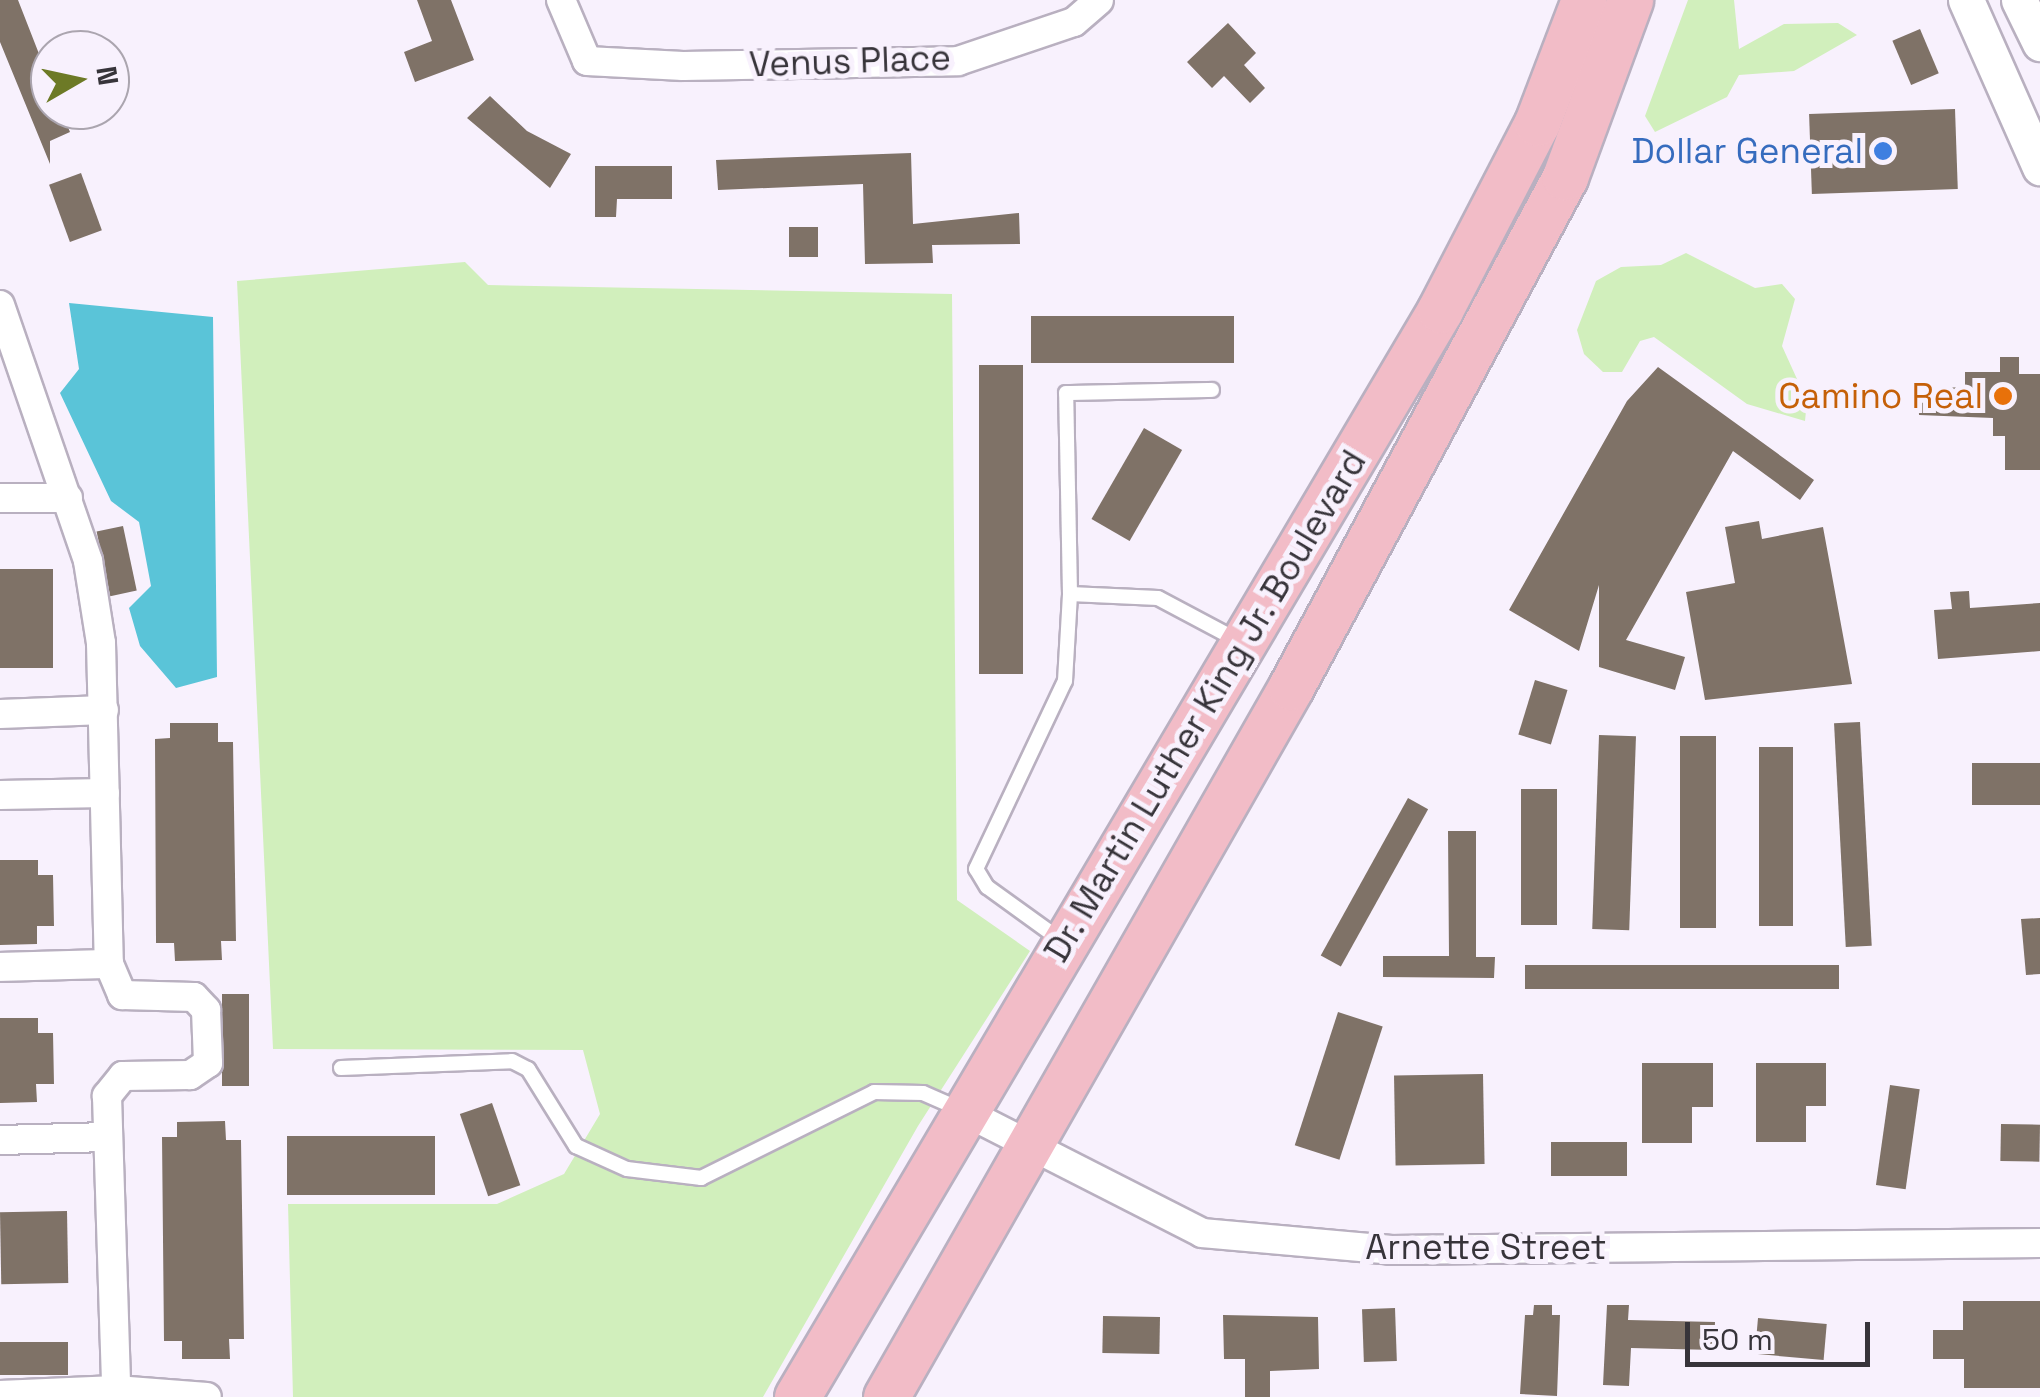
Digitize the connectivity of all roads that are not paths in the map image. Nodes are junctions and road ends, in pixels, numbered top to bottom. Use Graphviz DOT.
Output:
graph roads {
  1 [pos="561,0"];
  2 [pos="1100,0"];
  3 [pos="1584,0"];
  4 [pos="1630,0"];
  5 [pos="1966,0"];
  6 [pos="2020,0"];
  7 [pos="2040,43"];
  8 [pos="2040,168"];
  9 [pos="0,306"];
  10 [pos="1212,390"];
  11 [pos="0,498"];
  12 [pos="68,498"];
  13 [pos="1070,594"];
  14 [pos="1242,642"];
  15 [pos="104,710"];
  16 [pos="0,714"];
  17 [pos="0,794"];
  18 [pos="105,794"];
  19 [pos="1064,942"];
  20 [pos="109,964"];
  21 [pos="0,966"];
  22 [pos="341,1068"];
  23 [pos="963,1110"];
  24 [pos="108,1137"];
  25 [pos="0,1140"];
  26 [pos="1032,1143"];
  27 [pos="2040,1243"];
  28 [pos="116,1390"];
  29 [pos="0,1394"];
  30 [pos="207,1397"];
  31 [pos="797,1397"];
  32 [pos="886,1397"];
  1 -- 2 [label="street, Venus Place"];
  3 -- 14 [label="main road, Dr. Martin Luther King Jr. Boulevard"];
  4 -- 26 [label="main road, Dr. Martin Luther King Jr. Boulevard"];
  5 -- 8 [label="street"];
  6 -- 7 [label="street"];
  9 -- 12 [label="street"];
  10 -- 13 [label="lane"];
  11 -- 12 [label="street"];
  12 -- 15 [label="street"];
  13 -- 14 [label="lane"];
  13 -- 19 [label="lane"];
  14 -- 19 [label="main road, Dr. Martin Luther King Jr. Boulevard"];
  15 -- 16 [label="street"];
  15 -- 18 [label="street"];
  17 -- 18 [label="street"];
  18 -- 20 [label="street"];
  19 -- 23 [label="main road, Dr. Martin Luther King Jr. Boulevard"];
  20 -- 21 [label="street"];
  20 -- 24 [label="street"];
  22 -- 23 [label="lane"];
  23 -- 26 [label="street, Arnette Street"];
  23 -- 31 [label="main road, Dr. Martin Luther King Jr. Boulevard"];
  24 -- 25 [label="street"];
  24 -- 28 [label="street"];
  26 -- 27 [label="street, Arnette Street"];
  26 -- 32 [label="main road, Dr. Martin Luther King Jr. Boulevard"];
  28 -- 29 [label="street"];
  28 -- 30 [label="street"];
}
